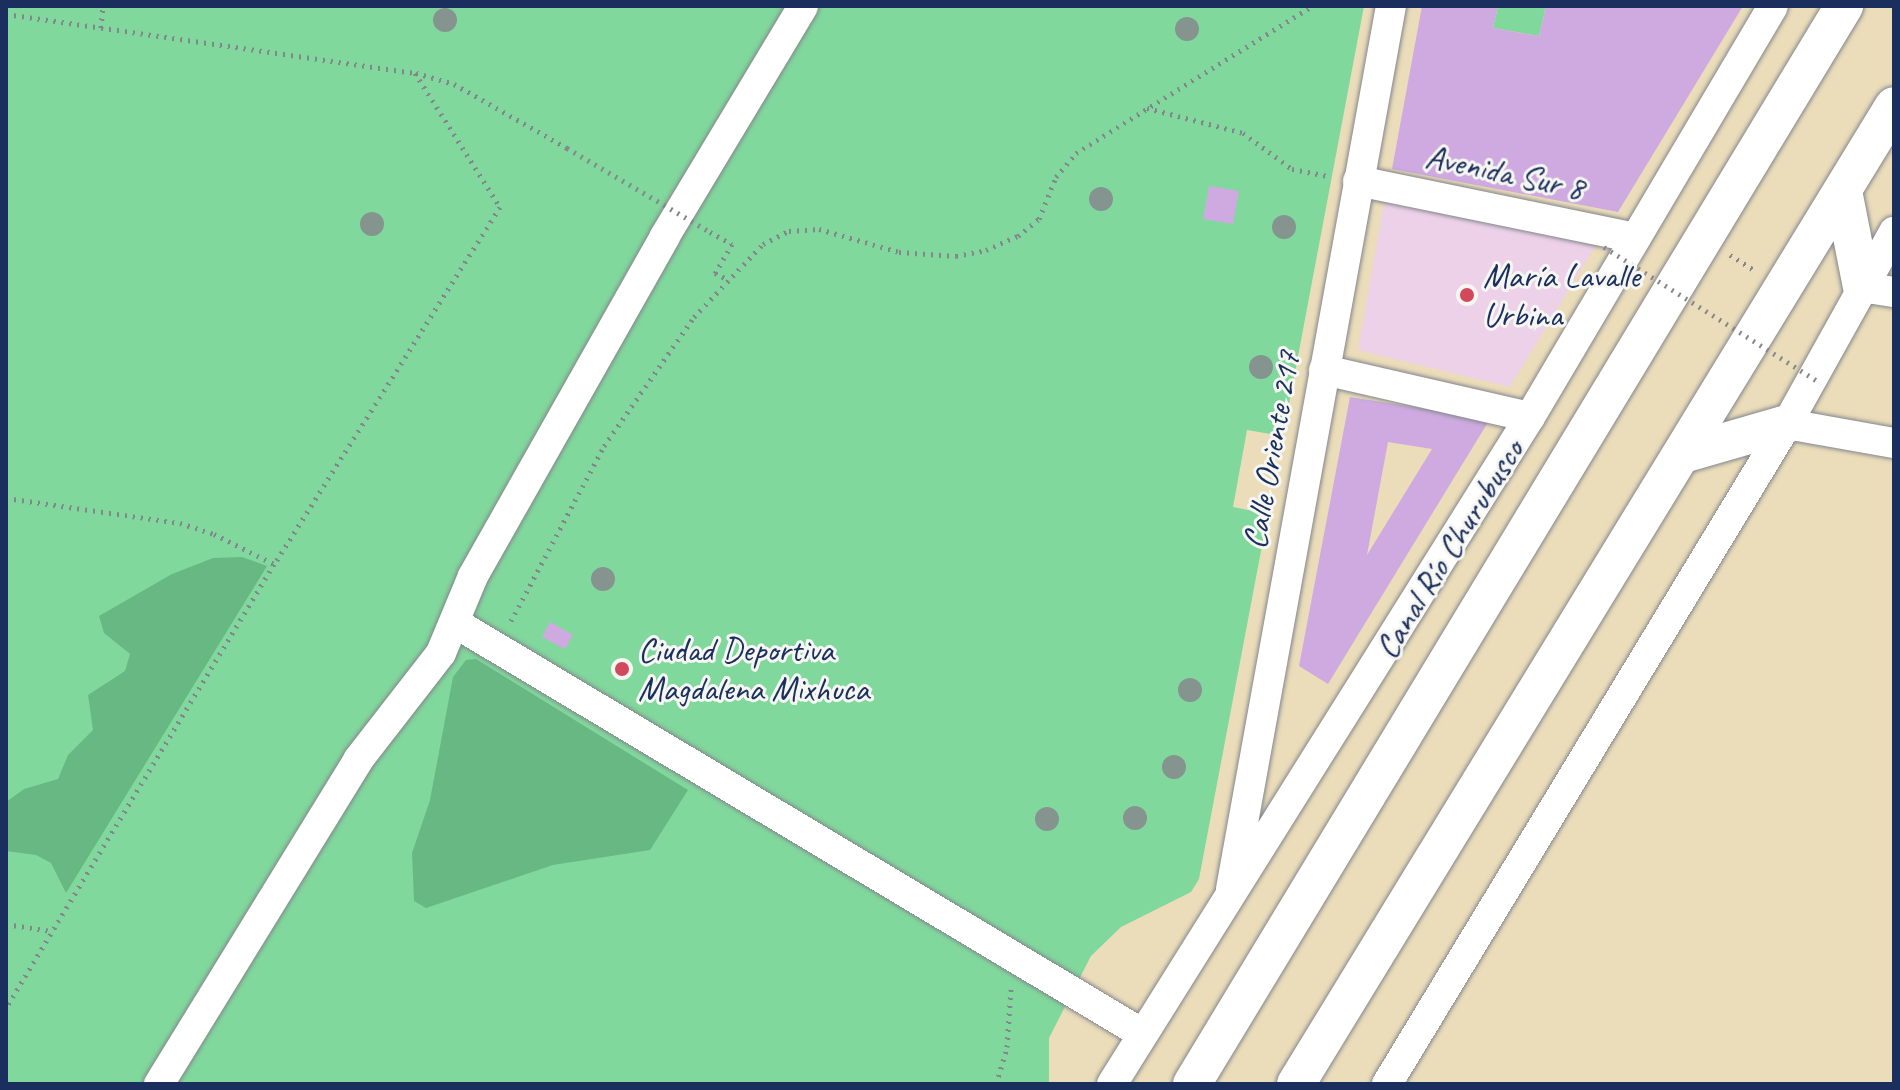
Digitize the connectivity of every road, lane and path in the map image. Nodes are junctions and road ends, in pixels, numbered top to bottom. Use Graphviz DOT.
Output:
graph roads {
  1 [pos="103,6"];
  2 [pos="803,6"];
  3 [pos="1312,6"];
  4 [pos="1391,6"];
  5 [pos="1773,6"];
  6 [pos="1844,6"];
  7 [pos="6,14"];
  8 [pos="101,28"];
  9 [pos="415,73"];
  10 [pos="1894,106"];
  11 [pos="1146,108"];
  12 [pos="1358,181"];
  13 [pos="1843,191"];
  14 [pos="1894,232"];
  15 [pos="1635,238"];
  16 [pos="1703,240"];
  17 [pos="1604,247"];
  18 [pos="729,280"];
  19 [pos="1784,287"];
  20 [pos="1878,290"];
  21 [pos="1324,370"];
  22 [pos="1821,383"];
  23 [pos="1530,417"];
  24 [pos="1787,424"];
  25 [pos="1894,443"];
  26 [pos="1683,454"];
  27 [pos="6,498"];
  28 [pos="274,564"];
  29 [pos="457,624"];
  30 [pos="496,648"];
  31 [pos="1227,908"];
  32 [pos="6,924"];
  33 [pos="53,931"];
  34 [pos="1013,956"];
  35 [pos="6,1008"];
  36 [pos="1143,1034"];
  37 [pos="159,1084"];
  38 [pos="996,1084"];
  39 [pos="1112,1084"];
  40 [pos="1192,1084"];
  41 [pos="1296,1084"];
  42 [pos="1387,1084"];
  1 -- 8 [label="path"];
  2 -- 29 [label="street"];
  3 -- 11 [label="path"];
  4 -- 12 [label="street, Calle Oriente 217"];
  5 -- 15 [label="street, Canal Río Churubusco"];
  6 -- 16 [label="main road, Canal Río Churubusco"];
  7 -- 8 [label="path"];
  8 -- 9 [label="path"];
  9 -- 18 [label="path, bridge"];
  9 -- 28 [label="path"];
  10 -- 13 [label="main road"];
  11 -- 12 [label="path"];
  11 -- 18 [label="path"];
  12 -- 15 [label="street, Avenida Sur 8"];
  12 -- 21 [label="street, Calle Oriente 217"];
  13 -- 19 [label="main road"];
  13 -- 20 [label="main road"];
  14 -- 20 [label="street"];
  15 -- 23 [label="street, Canal Río Churubusco"];
  16 -- 19 [label="path"];
  16 -- 40 [label="main road, Canal Río Churubusco"];
  17 -- 22 [label="path, bridge"];
  18 -- 30 [label="path"];
  19 -- 26 [label="main road"];
  20 -- 24 [label="street"];
  21 -- 23 [label="street"];
  21 -- 31 [label="street, Calle Oriente 217"];
  23 -- 31 [label="street, Canal Río Churubusco"];
  24 -- 25 [label="street"];
  24 -- 26 [label="main road"];
  24 -- 42 [label="street"];
  26 -- 41 [label="main road"];
  27 -- 28 [label="path"];
  28 -- 33 [label="path"];
  29 -- 30 [label="street"];
  29 -- 37 [label="street"];
  30 -- 34 [label="street"];
  31 -- 36 [label="street, Canal Río Churubusco"];
  32 -- 33 [label="path"];
  33 -- 35 [label="path"];
  34 -- 36 [label="street"];
  34 -- 38 [label="path"];
  36 -- 39 [label="street, Canal Río Churubusco"];
}
